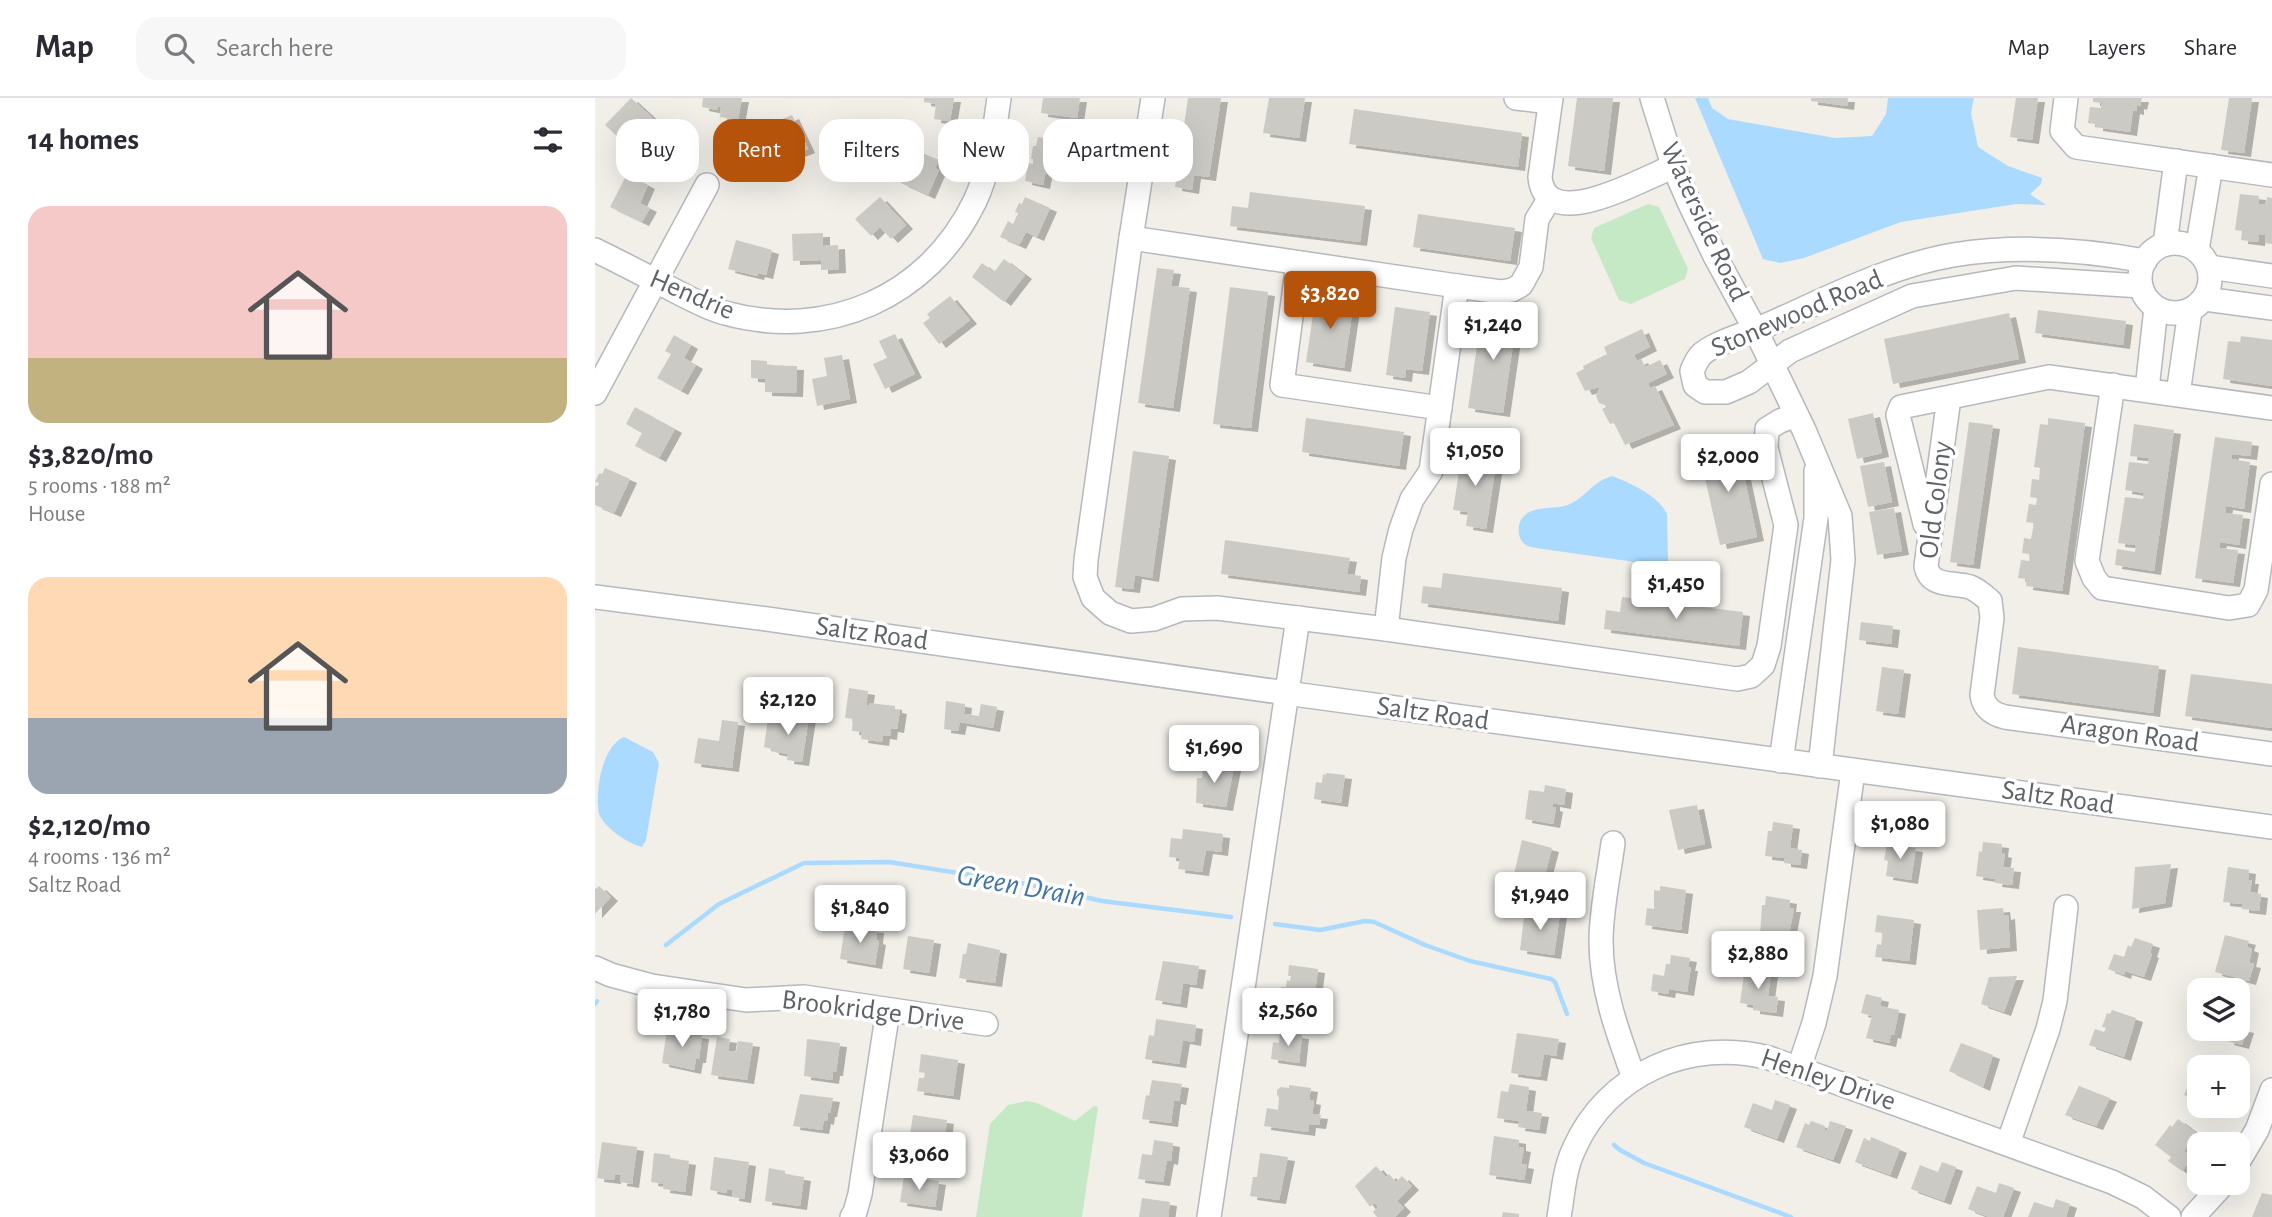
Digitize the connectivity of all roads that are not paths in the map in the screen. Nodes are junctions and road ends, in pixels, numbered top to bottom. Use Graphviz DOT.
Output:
graph roads {
  1 [pos="999,98"];
  2 [pos="1153,98"];
  3 [pos="1516,98"];
  4 [pos="1652,98"];
  5 [pos="2066,98"];
  6 [pos="1550,100"];
  7 [pos="2176,162"];
  8 [pos="1673,165"];
  9 [pos="2211,166"];
  10 [pos="2272,174"];
  11 [pos="707,185"];
  12 [pos="1550,198"];
  13 [pos="1131,238"];
  14 [pos="2165,244"];
  15 [pos="595,250"];
  16 [pos="2203,258"];
  17 [pos="2145,261"];
  18 [pos="1298,262"];
  19 [pos="2272,276"];
  20 [pos="656,281"];
  21 [pos="1457,286"];
  22 [pos="2141,286"];
  23 [pos="2198,305"];
  24 [pos="2157,308"];
  25 [pos="2272,308"];
  26 [pos="1756,331"];
  27 [pos="1771,365"];
  28 [pos="2113,385"];
  29 [pos="2147,389"];
  30 [pos="595,393"];
  31 [pos="2178,394"];
  32 [pos="1949,398"];
  33 [pos="1440,408"];
  34 [pos="2272,408"];
  35 [pos="1796,415"];
  36 [pos="1817,457"];
  37 [pos="2272,484"];
  38 [pos="1929,536"];
  39 [pos="1775,591"];
  40 [pos="1805,595"];
  41 [pos="595,597"];
  42 [pos="1838,600"];
  43 [pos="1298,618"];
  44 [pos="1386,629"];
  45 [pos="1286,694"];
  46 [pos="1990,710"];
  47 [pos="2272,754"];
  48 [pos="1781,761"];
  49 [pos="1820,766"];
  50 [pos="1853,771"];
  51 [pos="2272,827"];
  52 [pos="1613,843"];
  53 [pos="2066,907"];
  54 [pos="595,968"];
  55 [pos="887,1010"];
  56 [pos="986,1024"];
  57 [pos="1799,1068"];
  58 [pos="1634,1078"];
  59 [pos="2272,1090"];
  60 [pos="2250,1141"];
  61 [pos="2008,1144"];
  62 [pos="2213,1195"];
  63 [pos="855,1215"];
  64 [pos="1209,1217"];
  65 [pos="1559,1217"];
  66 [pos="2169,1217"];
  67 [pos="2193,1217"];
  1 -- 20 [label="street, Hendrie"];
  2 -- 13 [label="street"];
  3 -- 6 [label="street"];
  4 -- 8 [label="street, Waterside Road"];
  5 -- 7 [label="street"];
  6 -- 12 [label="street"];
  7 -- 9 [label="street"];
  7 -- 14 [label="street"];
  8 -- 12 [label="street"];
  8 -- 26 [label="street, Waterside Road"];
  9 -- 10 [label="street"];
  9 -- 16 [label="street"];
  11 -- 20 [label="street"];
  12 -- 21 [label="street"];
  13 -- 18 [label="street"];
  13 -- 43 [label="street"];
  14 -- 16 [label="street"];
  14 -- 17 [label="street"];
  15 -- 20 [label="street, Hendrie"];
  16 -- 19 [label="street"];
  16 -- 23 [label="street"];
  17 -- 22 [label="street"];
  17 -- 26 [label="street, Stonewood Road"];
  18 -- 21 [label="street"];
  18 -- 33 [label="street"];
  20 -- 30 [label="street"];
  21 -- 33 [label="street"];
  22 -- 24 [label="street"];
  22 -- 27 [label="street, Stonewood Road"];
  23 -- 24 [label="street"];
  23 -- 25 [label="street"];
  23 -- 31 [label="street"];
  24 -- 29 [label="street"];
  26 -- 27 [label="street, Waterside Road"];
  26 -- 27 [label="street, Stonewood Road"];
  27 -- 35 [label="street, Waterside Road"];
  28 -- 29 [label="street"];
  28 -- 32 [label="street"];
  28 -- 37 [label="street"];
  29 -- 31 [label="street"];
  31 -- 34 [label="street"];
  32 -- 38 [label="street, Old Colony"];
  32 -- 38 [label="street"];
  33 -- 44 [label="street"];
  35 -- 36 [label="street, Waterside Road"];
  35 -- 39 [label="street"];
  36 -- 40 [label="street, Waterside Road"];
  36 -- 42 [label="street, Waterside Road"];
  38 -- 46 [label="street, Old Colony"];
  39 -- 40 [label="street"];
  39 -- 44 [label="street"];
  40 -- 42 [label="street"];
  40 -- 48 [label="street, Waterside Road"];
  41 -- 45 [label="street, Saltz Road"];
  42 -- 49 [label="street, Waterside Road"];
  43 -- 44 [label="street"];
  43 -- 45 [label="street"];
  45 -- 48 [label="street, Saltz Road"];
  45 -- 64 [label="street"];
  46 -- 47 [label="street, Aragon Road"];
  48 -- 49 [label="street, Saltz Road"];
  49 -- 50 [label="street, Saltz Road"];
  50 -- 51 [label="street, Saltz Road"];
  50 -- 57 [label="street"];
  52 -- 58 [label="street"];
  53 -- 61 [label="street"];
  54 -- 55 [label="street, Brookridge Drive"];
  55 -- 56 [label="street, Brookridge Drive"];
  55 -- 63 [label="street"];
  57 -- 58 [label="street, Henley Drive"];
  57 -- 61 [label="street, Henley Drive"];
  58 -- 65 [label="street, Henley Drive"];
  59 -- 60 [label="street"];
  61 -- 66 [label="street, Henley Drive"];
  62 -- 67 [label="street"];
}
